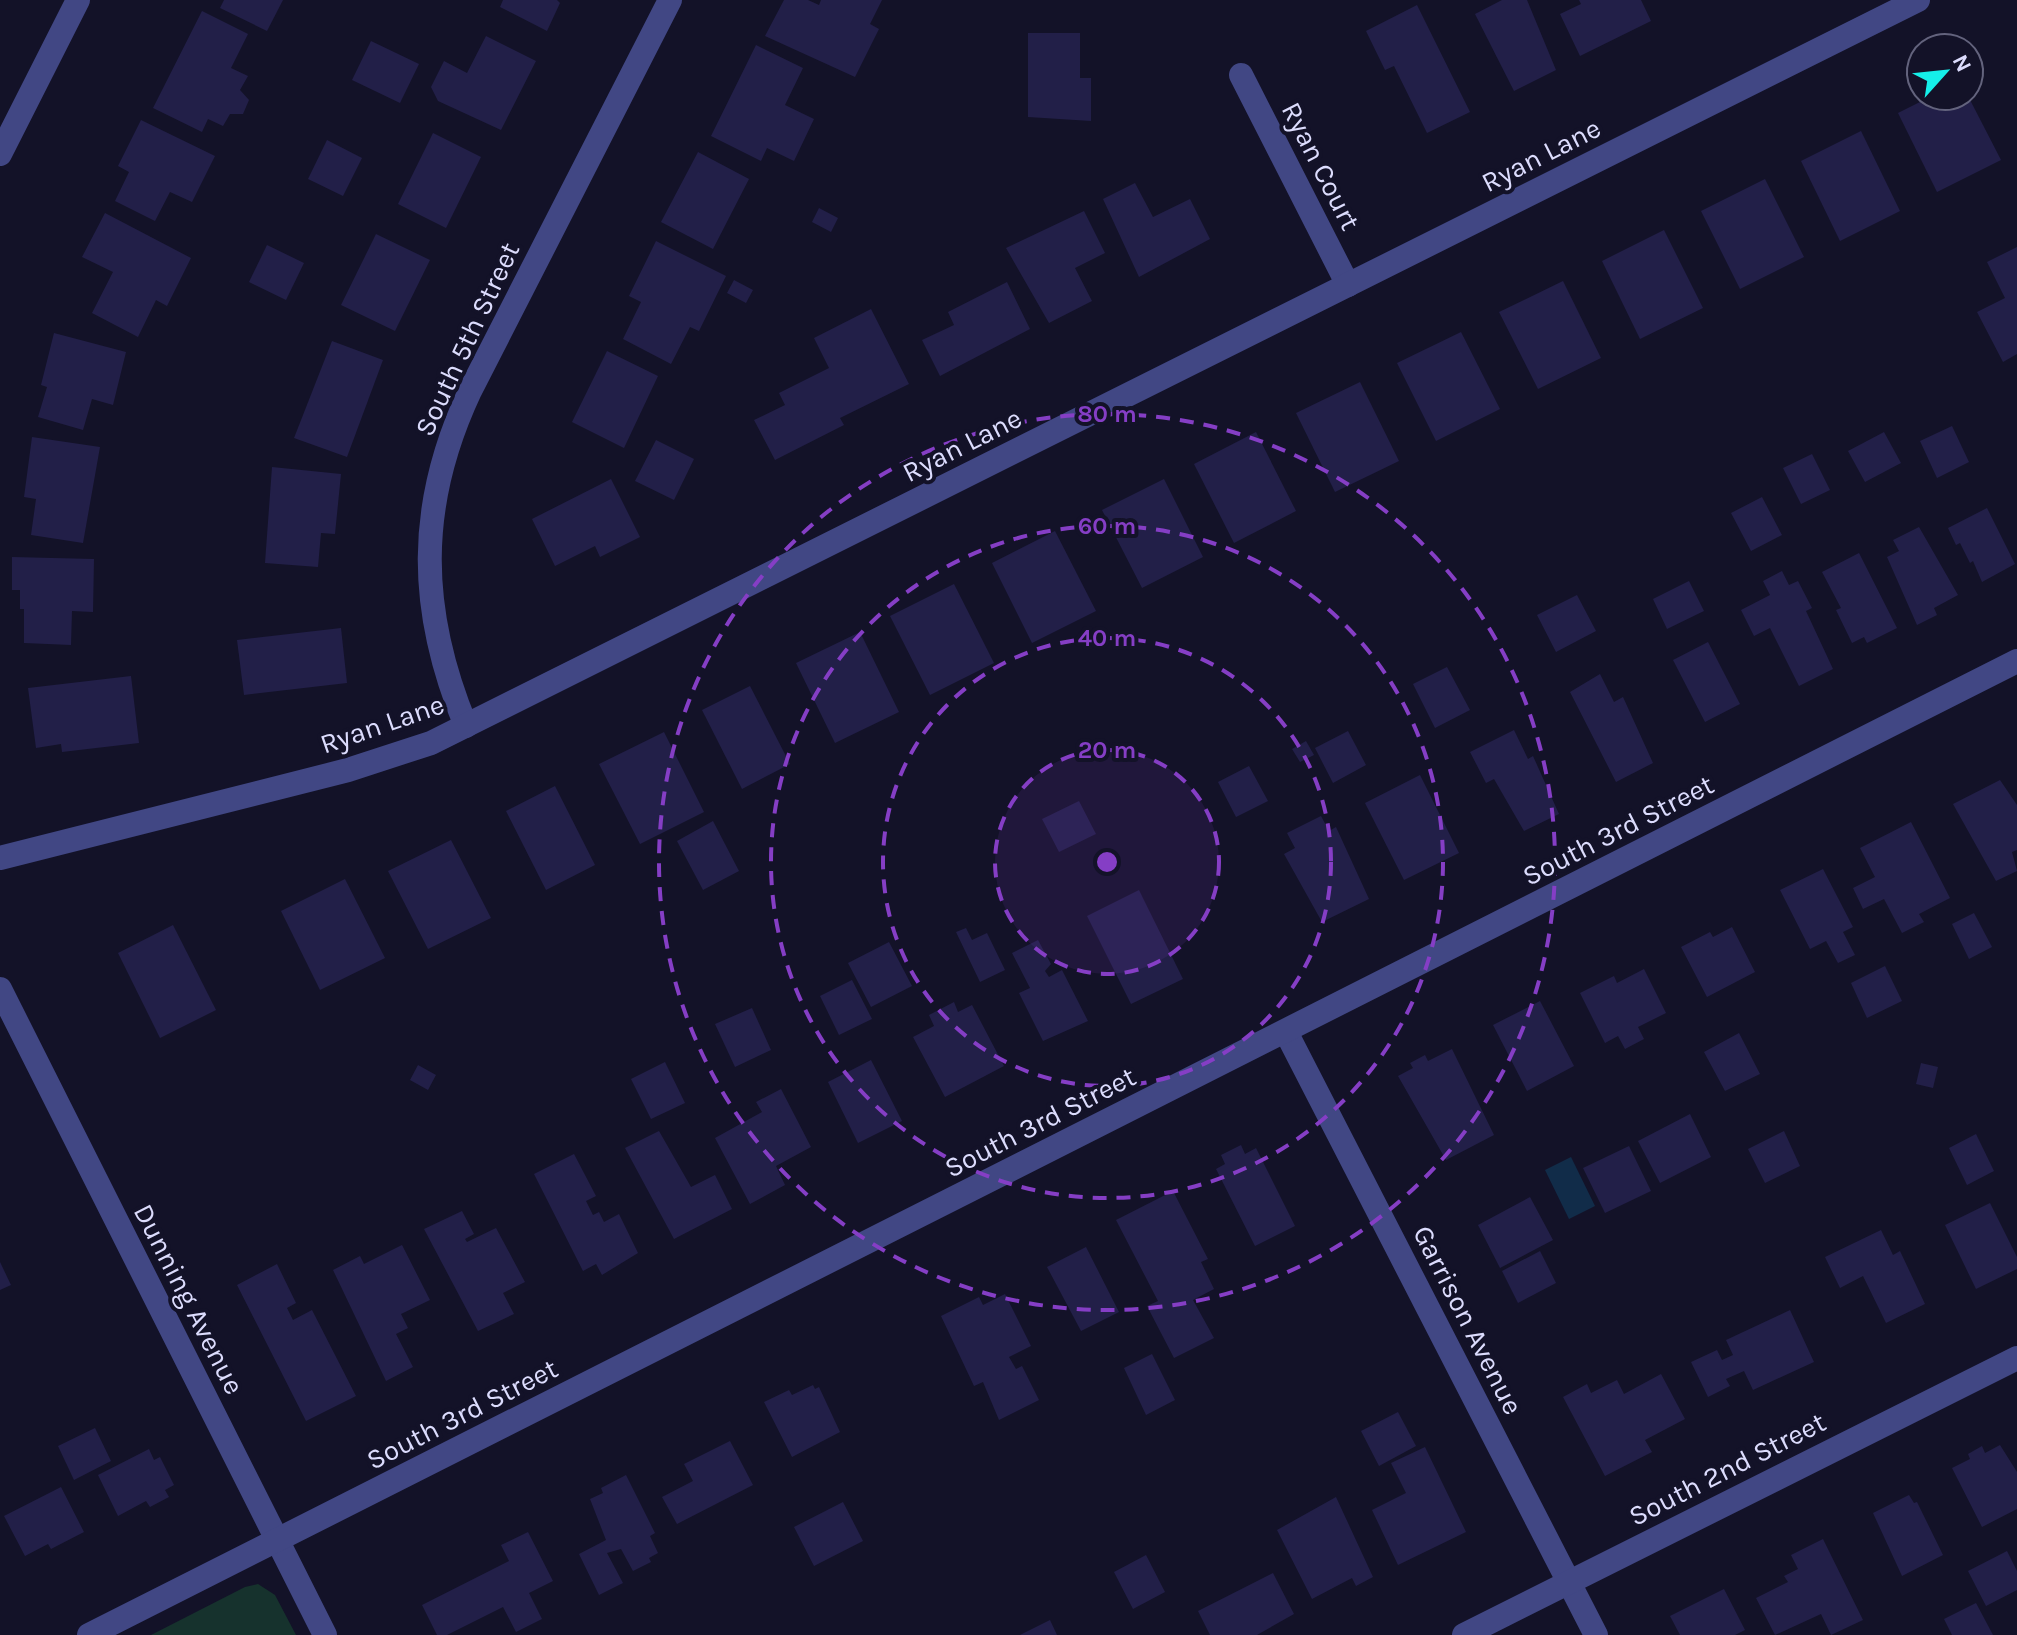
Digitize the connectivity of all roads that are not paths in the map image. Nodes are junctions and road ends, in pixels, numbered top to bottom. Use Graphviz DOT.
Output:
graph roads {
  1 [pos="78,0"];
  2 [pos="670,0"];
  3 [pos="1918,0"];
  4 [pos="1241,75"];
  5 [pos="0,154"];
  6 [pos="1348,285"];
  7 [pos="2017,661"];
  8 [pos="466,726"];
  9 [pos="0,858"];
  10 [pos="0,989"];
  11 [pos="1286,1032"];
  12 [pos="2017,1358"];
  13 [pos="277,1540"];
  14 [pos="1569,1582"];
  15 [pos="89,1635"];
  16 [pos="325,1635"];
  17 [pos="1464,1635"];
  18 [pos="1596,1635"];
  1 -- 5 [label="street"];
  2 -- 8 [label="street, South 5th Street"];
  3 -- 6 [label="street, Ryan Lane"];
  4 -- 6 [label="street, Ryan Court"];
  6 -- 8 [label="street, Ryan Lane"];
  7 -- 11 [label="street, South 3rd Street"];
  8 -- 9 [label="street, Ryan Lane"];
  10 -- 13 [label="street, Dunning Avenue"];
  11 -- 13 [label="street, South 3rd Street"];
  11 -- 14 [label="street, Garrison Avenue"];
  12 -- 14 [label="street, South 2nd Street"];
  13 -- 15 [label="street, South 3rd Street"];
  13 -- 16 [label="street, Dunning Avenue"];
  14 -- 17 [label="street, South 2nd Street"];
  14 -- 18 [label="street, Garrison Avenue"];
}
